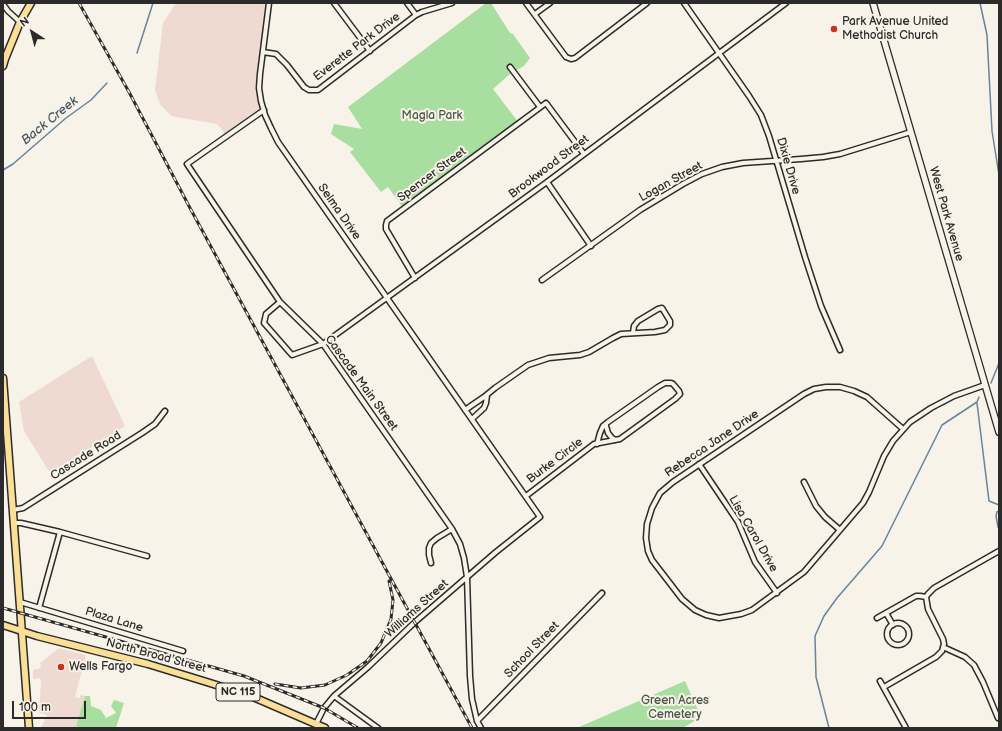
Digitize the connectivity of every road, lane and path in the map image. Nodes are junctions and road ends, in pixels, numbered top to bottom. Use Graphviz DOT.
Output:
graph roads {
  1 [pos="30,3"];
  2 [pos="269,3"];
  3 [pos="334,3"];
  4 [pos="407,3"];
  5 [pos="452,3"];
  6 [pos="526,3"];
  7 [pos="550,3"];
  8 [pos="647,3"];
  9 [pos="684,3"];
  10 [pos="786,3"];
  11 [pos="873,3"];
  12 [pos="3,4"];
  13 [pos="535,14"];
  14 [pos="416,15"];
  15 [pos="20,22"];
  16 [pos="370,51"];
  17 [pos="263,52"];
  18 [pos="719,53"];
  19 [pos="3,66"];
  20 [pos="510,67"];
  21 [pos="540,107"];
  22 [pos="264,110"];
  23 [pos="911,132"];
  24 [pos="584,154"];
  25 [pos="776,160"];
  26 [pos="547,182"];
  27 [pos="591,246"];
  28 [pos="415,278"];
  29 [pos="542,280"];
  30 [pos="387,298"];
  31 [pos="280,302"];
  32 [pos="633,333"];
  33 [pos="323,344"];
  34 [pos="840,350"];
  35 [pos="3,378"];
  36 [pos="985,385"];
  37 [pos="487,395"];
  38 [pos="466,410"];
  39 [pos="165,411"];
  40 [pos="472,419"];
  41 [pos="606,423"];
  42 [pos="903,429"];
  43 [pos="999,432"];
  44 [pos="615,440"];
  45 [pos="597,444"];
  46 [pos="699,464"];
  47 [pos="804,482"];
  48 [pos="526,496"];
  49 [pos="13,510"];
  50 [pos="540,517"];
  51 [pos="14,523"];
  52 [pos="452,529"];
  53 [pos="840,530"];
  54 [pos="60,532"];
  55 [pos="999,551"];
  56 [pos="147,556"];
  57 [pos="431,563"];
  58 [pos="467,577"];
  59 [pos="777,592"];
  60 [pos="602,593"];
  61 [pos="926,597"];
  62 [pos="20,602"];
  63 [pos="39,608"];
  64 [pos="886,613"];
  65 [pos="878,618"];
  66 [pos="3,625"];
  67 [pos="893,625"];
  68 [pos="22,631"];
  69 [pos="943,647"];
  70 [pos="183,651"];
  71 [pos="880,681"];
  72 [pos="884,687"];
  73 [pos="334,696"];
  74 [pos="998,718"];
  75 [pos="477,721"];
  76 [pos="316,724"];
  77 [pos="29,728"];
  78 [pos="325,728"];
  79 [pos="378,728"];
  80 [pos="481,728"];
  81 [pos="906,728"];
  1 -- 15 [label="main road"];
  2 -- 17 [label="street, Selma Drive"];
  3 -- 16 [label="street"];
  4 -- 14 [label="street"];
  5 -- 14 [label="street, Everette Park Drive"];
  6 -- 13 [label="street"];
  7 -- 13 [label="street"];
  8 -- 13 [label="street"];
  9 -- 18 [label="street, Dixie Drive"];
  10 -- 18 [label="street, Brookwood Street"];
  11 -- 23 [label="main road, West Park Avenue"];
  12 -- 15 [label="street"];
  14 -- 16 [label="street, Everette Park Drive"];
  15 -- 19 [label="main road"];
  16 -- 17 [label="street, Everette Park Drive"];
  17 -- 22 [label="street, Selma Drive"];
  18 -- 24 [label="street, Brookwood Street"];
  18 -- 25 [label="street, Dixie Drive"];
  20 -- 21 [label="street"];
  21 -- 24 [label="street"];
  21 -- 28 [label="street, Spencer Street"];
  22 -- 30 [label="street, Selma Drive"];
  22 -- 31 [label="street, Cascade Main Street"];
  23 -- 25 [label="street, Logan Street"];
  23 -- 36 [label="main road, West Park Avenue"];
  24 -- 26 [label="street, Brookwood Street"];
  25 -- 27 [label="street, Logan Street"];
  25 -- 34 [label="street, Dixie Drive"];
  26 -- 27 [label="street"];
  26 -- 28 [label="street, Brookwood Street"];
  27 -- 29 [label="street, Logan Street"];
  28 -- 30 [label="street, Brookwood Street"];
  30 -- 33 [label="street, Brookwood Street"];
  30 -- 38 [label="street, Selma Drive"];
  31 -- 33 [label="street, Cascade Main Street"];
  31 -- 33 [label="street, Brookwood Street"];
  32 -- 32 [label="street"];
  32 -- 37 [label="street"];
  33 -- 52 [label="street, Cascade Main Street"];
  35 -- 49 [label="main road"];
  36 -- 42 [label="street, Rebecca Jane Drive"];
  36 -- 43 [label="main road, West Park Avenue"];
  37 -- 38 [label="street"];
  37 -- 40 [label="street"];
  38 -- 40 [label="street, Selma Drive"];
  39 -- 49 [label="street, Cascade Road"];
  40 -- 48 [label="street, Selma Drive"];
  41 -- 44 [label="street"];
  41 -- 44 [label="street, Burke Circle"];
  41 -- 45 [label="street, Burke Circle"];
  42 -- 46 [label="street, Rebecca Jane Drive"];
  42 -- 53 [label="street, Rebecca Jane Drive"];
  44 -- 45 [label="street, Burke Circle"];
  45 -- 48 [label="street, Burke Circle"];
  46 -- 59 [label="street, Lisa Carol Drive"];
  46 -- 59 [label="street, Rebecca Jane Drive"];
  47 -- 53 [label="street"];
  48 -- 50 [label="street, Selma Drive"];
  49 -- 51 [label="main road"];
  50 -- 58 [label="street, Williams Street"];
  51 -- 54 [label="street"];
  51 -- 62 [label="main road"];
  52 -- 57 [label="street"];
  52 -- 58 [label="street, Cascade Main Street"];
  53 -- 59 [label="street, Rebecca Jane Drive"];
  54 -- 56 [label="street"];
  54 -- 63 [label="street"];
  55 -- 61 [label="street"];
  58 -- 73 [label="street, Williams Street"];
  58 -- 75 [label="street, Cascade Main Street"];
  60 -- 75 [label="street, School Street"];
  61 -- 64 [label="street"];
  61 -- 69 [label="street"];
  62 -- 63 [label="street, Plaza Lane"];
  62 -- 68 [label="main road"];
  63 -- 70 [label="street, Plaza Lane"];
  64 -- 65 [label="street"];
  64 -- 67 [label="street"];
  66 -- 68 [label="main road, NC 115"];
  67 -- 67 [label="street"];
  68 -- 76 [label="main road, North Broad Street / NC 115"];
  68 -- 77 [label="main road"];
  69 -- 72 [label="street"];
  69 -- 74 [label="street"];
  71 -- 72 [label="street"];
  72 -- 81 [label="street"];
  73 -- 76 [label="street, Williams Street"];
  73 -- 79 [label="street"];
  75 -- 80 [label="street, Cascade Main Street"];
  76 -- 78 [label="main road, North Broad Street / NC 115"];
}
